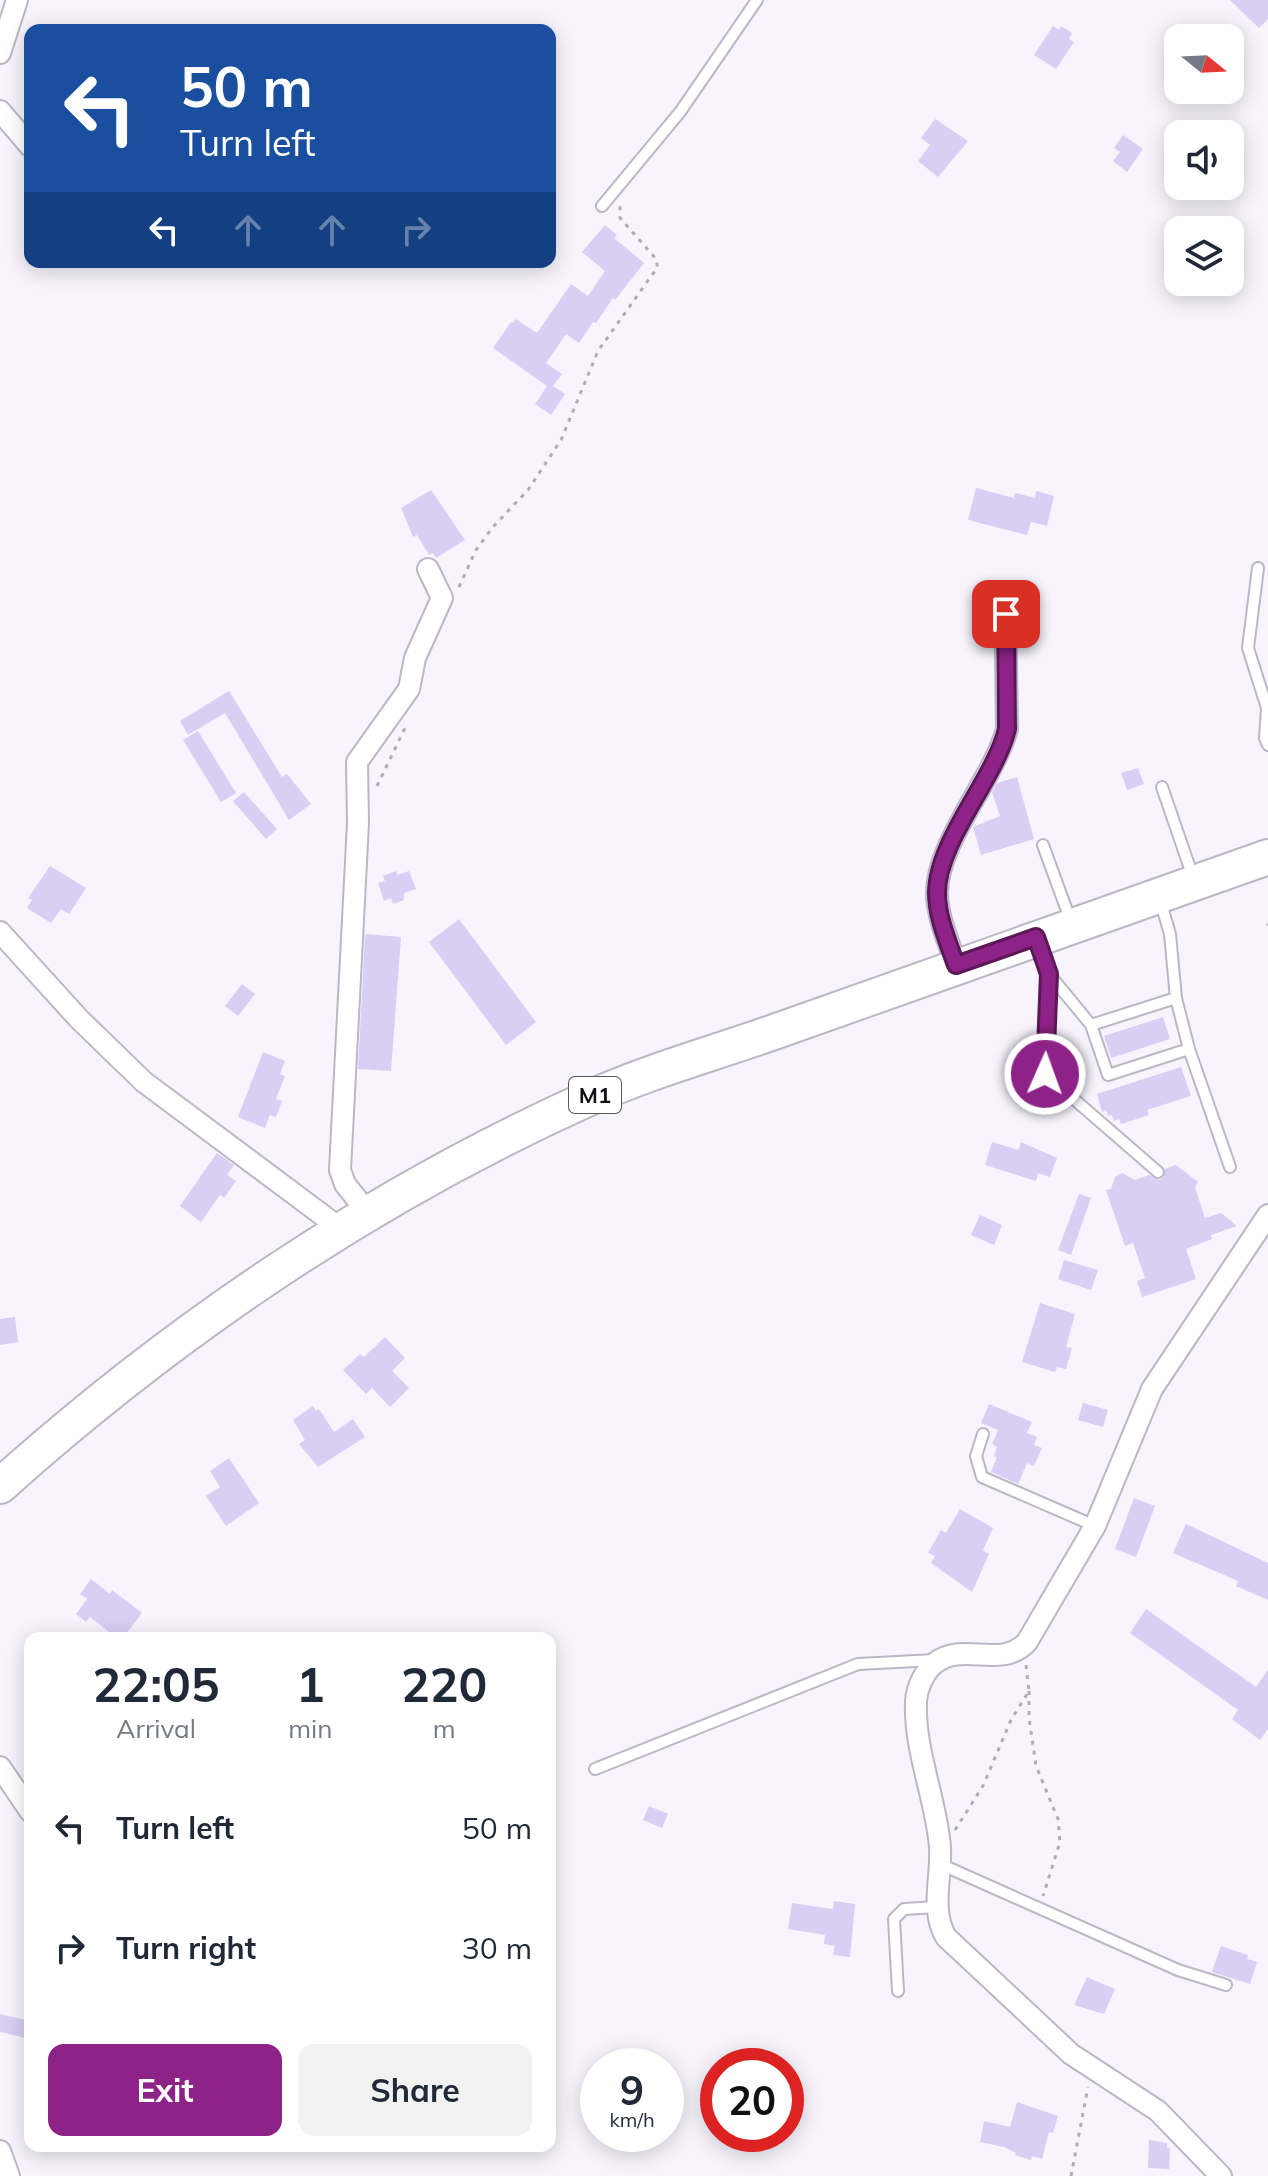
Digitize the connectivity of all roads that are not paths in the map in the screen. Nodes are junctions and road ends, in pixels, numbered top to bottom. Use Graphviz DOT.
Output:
graph roads {
  1 [pos="17,0"];
  2 [pos="757,0"];
  3 [pos="0,53"];
  4 [pos="0,111"];
  5 [pos="24,139"];
  6 [pos="602,206"];
  7 [pos="1258,568"];
  8 [pos="428,569"];
  9 [pos="1005,594"];
  10 [pos="1268,745"];
  11 [pos="1162,787"];
  12 [pos="1043,845"];
  13 [pos="1268,857"];
  14 [pos="1195,882"];
  15 [pos="1159,896"];
  16 [pos="1072,925"];
  17 [pos="0,932"];
  18 [pos="1036,937"];
  19 [pos="956,965"];
  20 [pos="1049,974"];
  21 [pos="1176,998"];
  22 [pos="1091,1025"];
  23 [pos="1189,1049"];
  24 [pos="1230,1167"];
  25 [pos="1158,1172"];
  26 [pos="1268,1215"];
  27 [pos="354,1221"];
  28 [pos="983,1434"];
  29 [pos="0,1486"];
  30 [pos="1095,1526"];
  31 [pos="941,1659"];
  32 [pos="0,1767"];
  33 [pos="595,1769"];
  34 [pos="24,1802"];
  35 [pos="940,1854"];
  36 [pos="937,1907"];
  37 [pos="1226,1985"];
  38 [pos="898,1991"];
  39 [pos="0,2151"];
  40 [pos="1209,2172"];
  41 [pos="9,2176"];
  1 -- 3 [label="street"];
  2 -- 6 [label="lane"];
  4 -- 5 [label="street"];
  7 -- 10 [label="lane"];
  8 -- 27 [label="street"];
  9 -- 19 [label="street"];
  11 -- 14 [label="lane"];
  12 -- 16 [label="lane"];
  13 -- 14 [label="highway, M1"];
  14 -- 15 [label="highway, M1"];
  15 -- 16 [label="highway, M1"];
  15 -- 21 [label="lane"];
  16 -- 18 [label="highway, M1"];
  17 -- 27 [label="street"];
  18 -- 19 [label="highway, M1"];
  18 -- 20 [label="lane"];
  19 -- 27 [label="highway, M1"];
  20 -- 22 [label="lane"];
  20 -- 25 [label="lane"];
  21 -- 22 [label="lane"];
  21 -- 23 [label="lane"];
  22 -- 23 [label="lane"];
  23 -- 24 [label="lane"];
  26 -- 30 [label="street"];
  27 -- 29 [label="highway, M1"];
  28 -- 30 [label="lane"];
  30 -- 31 [label="street"];
  31 -- 33 [label="lane"];
  31 -- 35 [label="street"];
  32 -- 34 [label="street"];
  35 -- 36 [label="street"];
  35 -- 37 [label="lane"];
  36 -- 38 [label="lane"];
  36 -- 40 [label="street"];
  39 -- 41 [label="street"];
}
